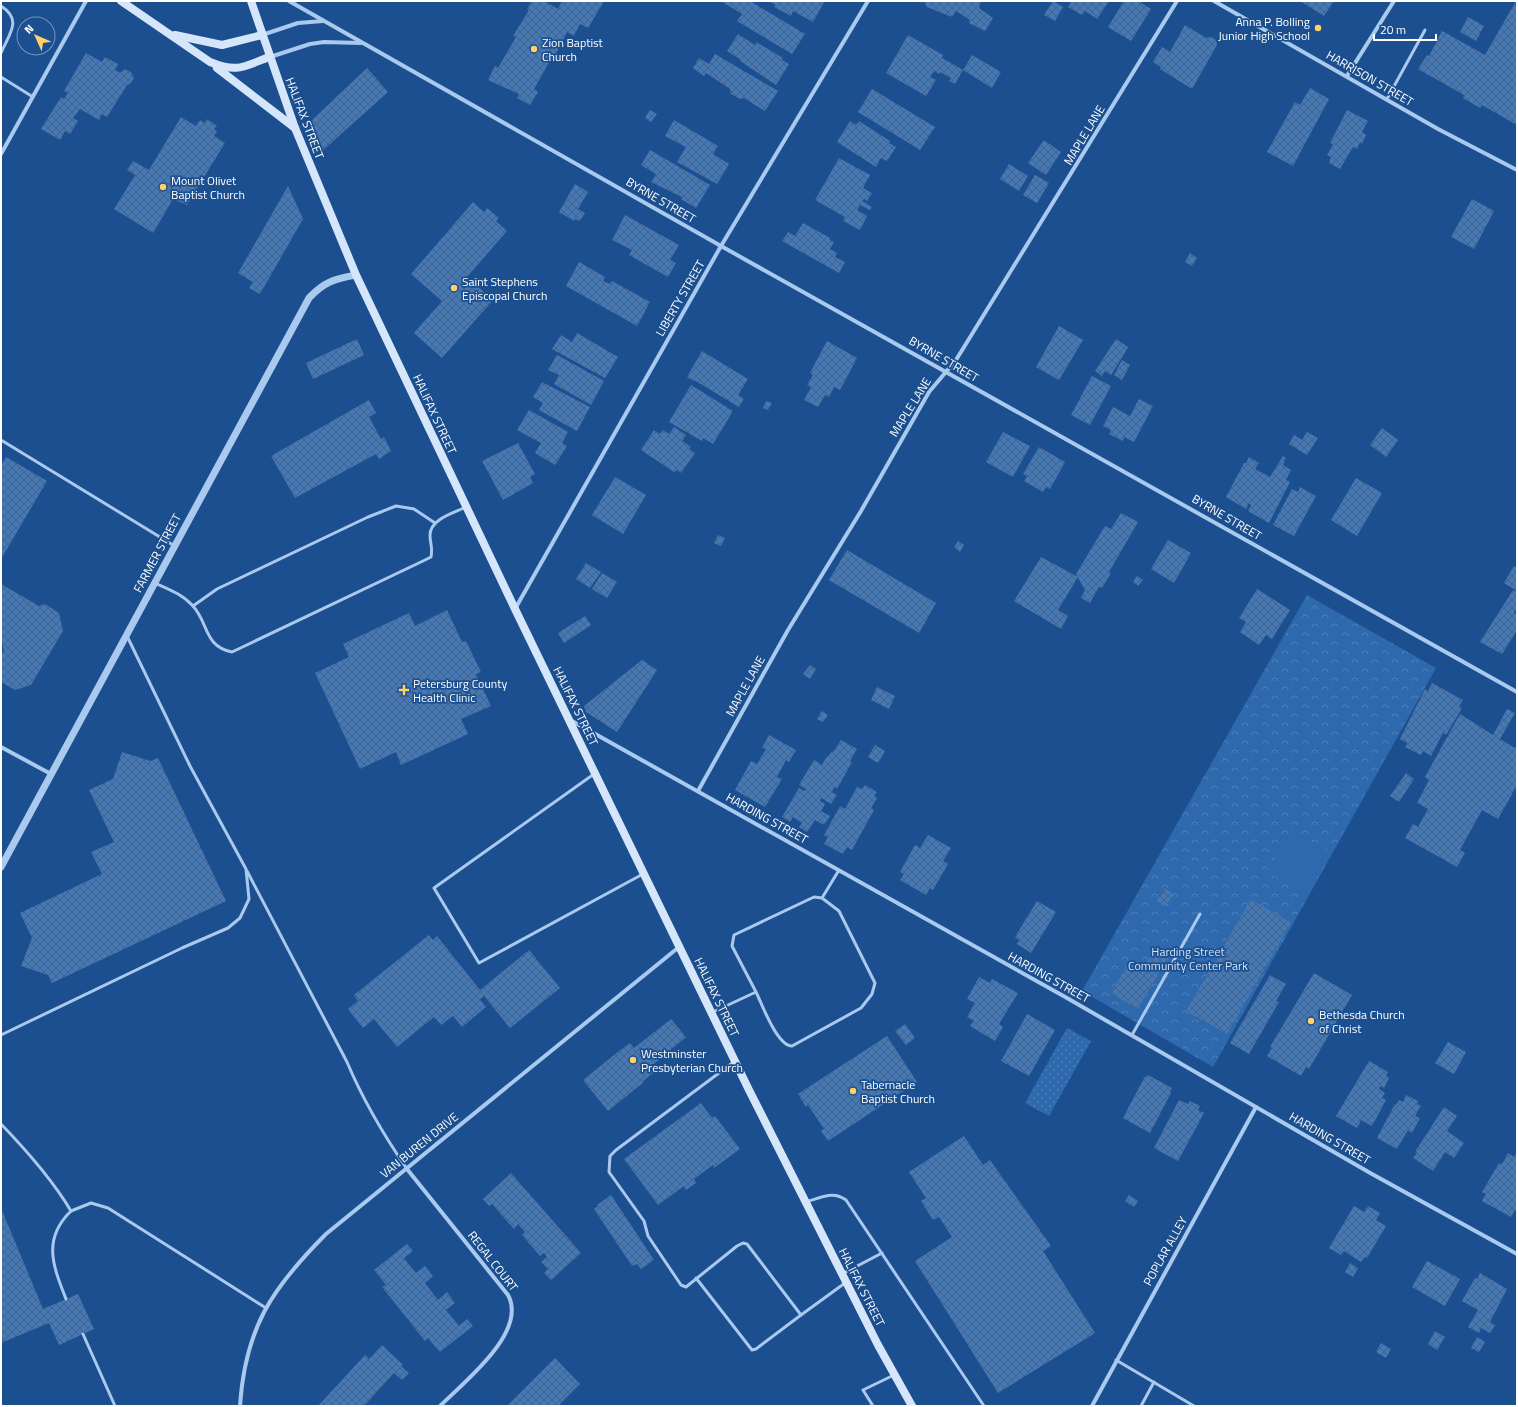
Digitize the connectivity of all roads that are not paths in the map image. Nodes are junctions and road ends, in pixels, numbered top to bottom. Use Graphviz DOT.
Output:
graph roads {
  1 [pos="86,1"];
  2 [pos="120,1"];
  3 [pos="251,1"];
  4 [pos="290,1"];
  5 [pos="868,1"];
  6 [pos="1177,1"];
  7 [pos="1214,1"];
  8 [pos="1394,1"];
  9 [pos="1,6"];
  10 [pos="323,21"];
  11 [pos="1425,30"];
  12 [pos="170,34"];
  13 [pos="262,35"];
  14 [pos="361,43"];
  15 [pos="1,53"];
  16 [pos="270,57"];
  17 [pos="210,62"];
  18 [pos="1347,76"];
  19 [pos="1,77"];
  20 [pos="33,97"];
  21 [pos="1387,99"];
  22 [pos="295,128"];
  23 [pos="1,154"];
  24 [pos="1517,164"];
  25 [pos="1516,170"];
  26 [pos="722,246"];
  27 [pos="356,275"];
  28 [pos="946,371"];
  29 [pos="1,440"];
  30 [pos="466,507"];
  31 [pos="434,523"];
  32 [pos="173,545"];
  33 [pos="154,582"];
  34 [pos="193,606"];
  35 [pos="515,609"];
  36 [pos="126,634"];
  37 [pos="1517,692"];
  38 [pos="570,720"];
  39 [pos="1,747"];
  40 [pos="595,773"];
  41 [pos="51,774"];
  42 [pos="698,791"];
  43 [pos="1,867"];
  44 [pos="246,869"];
  45 [pos="839,870"];
  46 [pos="644,874"];
  47 [pos="822,898"];
  48 [pos="1200,914"];
  49 [pos="679,947"];
  50 [pos="756,992"];
  51 [pos="711,1013"];
  52 [pos="1,1035"];
  53 [pos="1132,1035"];
  54 [pos="735,1061"];
  55 [pos="1256,1107"];
  56 [pos="1,1124"];
  57 [pos="407,1168"];
  58 [pos="806,1202"];
  59 [pos="72,1211"];
  60 [pos="882,1253"];
  61 [pos="1517,1254"];
  62 [pos="842,1274"];
  63 [pos="696,1278"];
  64 [pos="846,1282"];
  65 [pos="66,1300"];
  66 [pos="266,1308"];
  67 [pos="801,1315"];
  68 [pos="83,1334"];
  69 [pos="1116,1360"];
  70 [pos="894,1375"];
  71 [pos="1154,1382"];
  72 [pos="115,1406"];
  73 [pos="240,1406"];
  74 [pos="440,1406"];
  75 [pos="873,1406"];
  76 [pos="912,1406"];
  77 [pos="984,1406"];
  78 [pos="1092,1406"];
  79 [pos="1141,1406"];
  80 [pos="1194,1406"];
  1 -- 20 [label="street"];
  2 -- 12 [label="main road"];
  3 -- 13 [label="main road, HALIFAX STREET"];
  4 -- 10 [label="street, BYRNE STREET"];
  5 -- 26 [label="street, LIBERTY STREET"];
  6 -- 28 [label="street, MAPLE LANE"];
  7 -- 18 [label="street, HARRISON STREET"];
  8 -- 18 [label="street"];
  9 -- 15 [label="lane"];
  10 -- 13 [label="street"];
  10 -- 14 [label="street, BYRNE STREET"];
  11 -- 21 [label="lane"];
  12 -- 13 [label="main road"];
  12 -- 17 [label="main road"];
  13 -- 16 [label="main road, HALIFAX STREET"];
  14 -- 16 [label="street, BYRNE STREET"];
  14 -- 26 [label="street, BYRNE STREET"];
  16 -- 17 [label="main road"];
  16 -- 22 [label="main road, HALIFAX STREET"];
  17 -- 22 [label="main road"];
  18 -- 21 [label="street, HARRISON STREET"];
  19 -- 20 [label="lane"];
  20 -- 23 [label="street"];
  21 -- 25 [label="street, HARRISON STREET"];
  22 -- 27 [label="main road, HALIFAX STREET"];
  24 -- 25 [label="lane"];
  26 -- 28 [label="street, BYRNE STREET"];
  26 -- 35 [label="street, LIBERTY STREET"];
  27 -- 30 [label="main road, HALIFAX STREET"];
  27 -- 32 [label="street, FARMER STREET"];
  28 -- 37 [label="street, BYRNE STREET"];
  28 -- 42 [label="street, MAPLE LANE"];
  29 -- 32 [label="lane"];
  30 -- 31 [label="lane"];
  30 -- 35 [label="main road, HALIFAX STREET"];
  31 -- 34 [label="lane"];
  31 -- 34 [label="lane"];
  32 -- 33 [label="street, FARMER STREET"];
  33 -- 34 [label="lane"];
  33 -- 36 [label="street, FARMER STREET"];
  35 -- 38 [label="main road, HALIFAX STREET"];
  36 -- 41 [label="street, FARMER STREET"];
  36 -- 44 [label="lane"];
  38 -- 40 [label="main road, HALIFAX STREET"];
  38 -- 42 [label="street, HARDING STREET"];
  39 -- 41 [label="street"];
  40 -- 46 [label="main road, HALIFAX STREET"];
  40 -- 46 [label="lane"];
  41 -- 43 [label="street, FARMER STREET"];
  42 -- 45 [label="street, HARDING STREET"];
  44 -- 52 [label="lane"];
  44 -- 57 [label="lane"];
  45 -- 47 [label="lane"];
  45 -- 53 [label="street, HARDING STREET"];
  46 -- 49 [label="main road, HALIFAX STREET"];
  47 -- 50 [label="lane"];
  47 -- 50 [label="lane"];
  48 -- 53 [label="lane"];
  49 -- 51 [label="main road, HALIFAX STREET"];
  49 -- 57 [label="street, VAN BUREN DRIVE"];
  50 -- 51 [label="lane"];
  51 -- 54 [label="main road, HALIFAX STREET"];
  53 -- 55 [label="street, HARDING STREET"];
  54 -- 58 [label="main road, HALIFAX STREET"];
  54 -- 63 [label="lane"];
  55 -- 61 [label="street, HARDING STREET"];
  55 -- 69 [label="street, POPLAR ALLEY"];
  56 -- 59 [label="lane"];
  57 -- 66 [label="street, VAN BUREN DRIVE"];
  57 -- 74 [label="street, REGAL COURT"];
  58 -- 60 [label="lane"];
  58 -- 62 [label="main road, HALIFAX STREET"];
  59 -- 65 [label="lane"];
  59 -- 66 [label="lane"];
  60 -- 62 [label="lane"];
  60 -- 77 [label="lane"];
  62 -- 64 [label="main road, HALIFAX STREET"];
  63 -- 67 [label="lane"];
  63 -- 67 [label="lane"];
  64 -- 67 [label="lane"];
  64 -- 70 [label="main road, HALIFAX STREET"];
  66 -- 73 [label="street, VAN BUREN DRIVE"];
  68 -- 72 [label="lane"];
  69 -- 71 [label="lane"];
  69 -- 78 [label="street, POPLAR ALLEY"];
  70 -- 75 [label="lane"];
  70 -- 76 [label="main road, HALIFAX STREET"];
  71 -- 79 [label="lane"];
  71 -- 80 [label="lane"];
}
